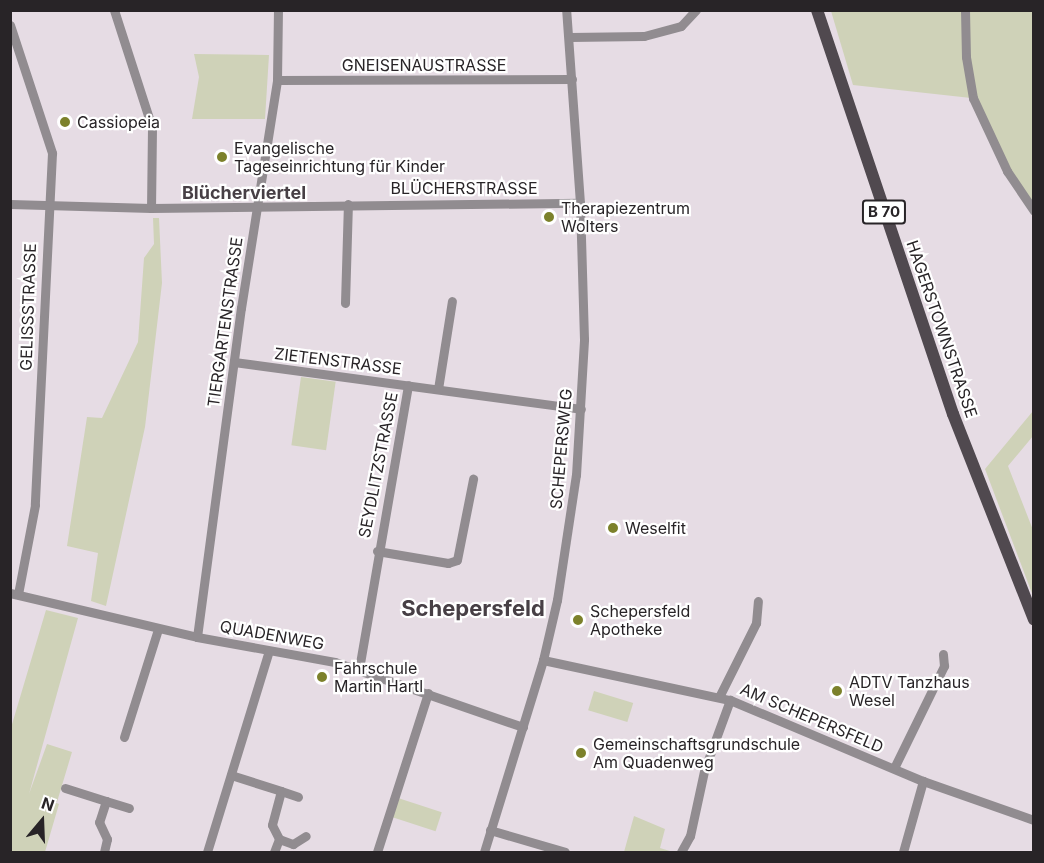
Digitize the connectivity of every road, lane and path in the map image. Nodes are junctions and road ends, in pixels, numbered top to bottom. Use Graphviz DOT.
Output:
graph roads {
  1 [pos="114,10"];
  2 [pos="278,10"];
  3 [pos="566,10"];
  4 [pos="696,10"];
  5 [pos="817,10"];
  6 [pos="965,10"];
  7 [pos="10,25"];
  8 [pos="570,37"];
  9 [pos="572,79"];
  10 [pos="277,80"];
  11 [pos="580,203"];
  12 [pos="10,204"];
  13 [pos="348,204"];
  14 [pos="256,205"];
  15 [pos="48,207"];
  16 [pos="151,208"];
  17 [pos="1034,211"];
  18 [pos="452,301"];
  19 [pos="345,303"];
  20 [pos="234,362"];
  21 [pos="408,385"];
  22 [pos="438,389"];
  23 [pos="581,409"];
  24 [pos="473,479"];
  25 [pos="377,551"];
  26 [pos="14,594"];
  27 [pos="758,601"];
  28 [pos="1034,620"];
  29 [pos="158,629"];
  30 [pos="197,637"];
  31 [pos="269,651"];
  32 [pos="943,654"];
  33 [pos="543,660"];
  34 [pos="359,669"];
  35 [pos="428,693"];
  36 [pos="719,697"];
  37 [pos="729,700"];
  38 [pos="522,727"];
  39 [pos="124,737"];
  40 [pos="894,768"];
  41 [pos="231,775"];
  42 [pos="923,781"];
  43 [pos="65,788"];
  44 [pos="281,791"];
  45 [pos="298,797"];
  46 [pos="106,801"];
  47 [pos="129,808"];
  48 [pos="1034,820"];
  49 [pos="490,830"];
  50 [pos="306,836"];
  51 [pos="279,839"];
  52 [pos="104,852"];
  53 [pos="207,852"];
  54 [pos="274,852"];
  55 [pos="377,852"];
  56 [pos="484,852"];
  57 [pos="565,852"];
  58 [pos="681,852"];
  59 [pos="903,852"];
  1 -- 16 [label="street"];
  2 -- 10 [label="street, TIERGARTENSTRASSE"];
  3 -- 8 [label="street, SCHEPERSWEG"];
  4 -- 8 [label="street"];
  5 -- 28 [label="main road, HAGERSTOWNSTRASSE / B 70"];
  6 -- 17 [label="street"];
  7 -- 15 [label="street, GELISSSTRASSE"];
  8 -- 9 [label="street, SCHEPERSWEG"];
  9 -- 10 [label="street, GNEISENAUSTRASSE"];
  9 -- 11 [label="street, SCHEPERSWEG"];
  10 -- 14 [label="street, TIERGARTENSTRASSE"];
  11 -- 13 [label="street, BLÜCHERSTRASSE"];
  11 -- 23 [label="street, SCHEPERSWEG"];
  12 -- 15 [label="street, BLÜCHERSTRASSE"];
  13 -- 14 [label="street, BLÜCHERSTRASSE"];
  13 -- 19 [label="street"];
  14 -- 16 [label="street, BLÜCHERSTRASSE"];
  14 -- 20 [label="street, TIERGARTENSTRASSE"];
  15 -- 16 [label="street, BLÜCHERSTRASSE"];
  15 -- 26 [label="street, GELISSSTRASSE"];
  18 -- 22 [label="street"];
  20 -- 21 [label="street, ZIETENSTRASSE"];
  20 -- 30 [label="street, TIERGARTENSTRASSE"];
  21 -- 22 [label="street, ZIETENSTRASSE"];
  21 -- 25 [label="street, SEYDLITZSTRASSE"];
  22 -- 23 [label="street, ZIETENSTRASSE"];
  23 -- 33 [label="street, SCHEPERSWEG"];
  24 -- 25 [label="street, SEYDLITZSTRASSE"];
  25 -- 34 [label="street, SEYDLITZSTRASSE"];
  26 -- 29 [label="street, QUADENWEG"];
  27 -- 36 [label="street, AM SCHEPERSFELD"];
  29 -- 30 [label="street, QUADENWEG"];
  29 -- 39 [label="street"];
  30 -- 31 [label="street, QUADENWEG"];
  31 -- 34 [label="street, QUADENWEG"];
  31 -- 41 [label="street"];
  32 -- 40 [label="street, AM SCHEPERSFELD"];
  33 -- 36 [label="street, AM SCHEPERSFELD"];
  33 -- 38 [label="street, SCHEPERSWEG"];
  34 -- 35 [label="street, QUADENWEG"];
  35 -- 38 [label="street, QUADENWEG"];
  35 -- 55 [label="street"];
  36 -- 37 [label="street, AM SCHEPERSFELD"];
  37 -- 40 [label="street, AM SCHEPERSFELD"];
  37 -- 58 [label="street"];
  38 -- 49 [label="street, SCHEPERSWEG"];
  40 -- 42 [label="street, AM SCHEPERSFELD"];
  41 -- 44 [label="street"];
  41 -- 53 [label="street"];
  42 -- 48 [label="street, AM SCHEPERSFELD"];
  42 -- 59 [label="street"];
  43 -- 46 [label="street"];
  44 -- 45 [label="street"];
  44 -- 51 [label="street"];
  46 -- 47 [label="street"];
  46 -- 52 [label="street"];
  49 -- 56 [label="street, SCHEPERSWEG"];
  49 -- 57 [label="street"];
  50 -- 51 [label="street"];
  51 -- 54 [label="street"];
}
